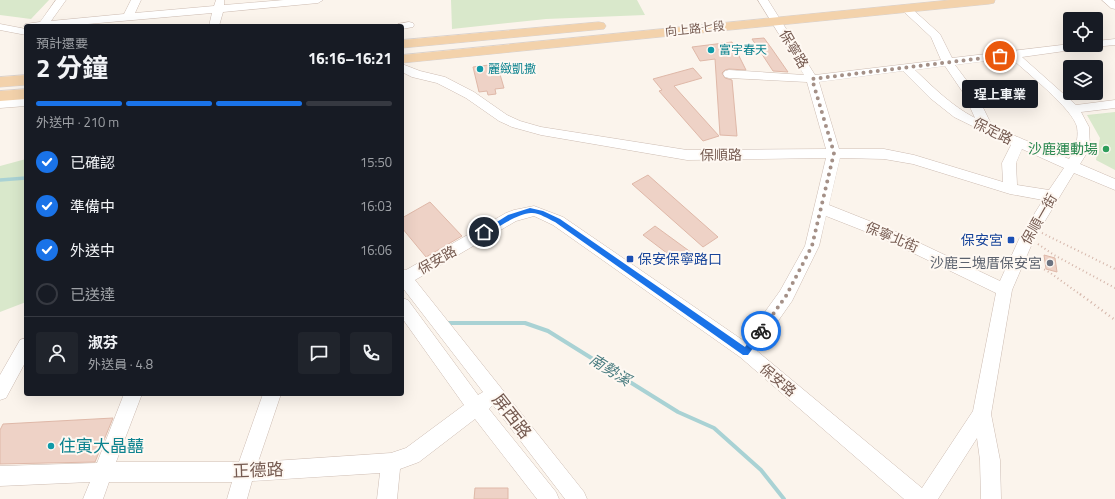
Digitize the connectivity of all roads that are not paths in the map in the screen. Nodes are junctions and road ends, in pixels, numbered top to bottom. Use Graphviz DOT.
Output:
graph roads {
  1 [pos="61,0"];
  2 [pos="136,0"];
  3 [pos="318,0"];
  4 [pos="873,0"];
  5 [pos="989,0"];
  6 [pos="1107,0"];
  7 [pos="219,5"];
  8 [pos="1115,6"];
  9 [pos="906,9"];
  10 [pos="770,10"];
  11 [pos="127,18"];
  12 [pos="44,24"];
  13 [pos="55,24"];
  14 [pos="214,24"];
  15 [pos="24,26"];
  16 [pos="3,27"];
  17 [pos="24,32"];
  18 [pos="1115,42"];
  19 [pos="1103,43"];
  20 [pos="404,44"];
  21 [pos="1063,48"];
  22 [pos="1013,54"];
  23 [pos="404,59"];
  24 [pos="948,63"];
  25 [pos="904,67"];
  26 [pos="404,68"];
  27 [pos="729,74"];
  28 [pos="812,79"];
  29 [pos="24,80"];
  30 [pos="0,82"];
  31 [pos="24,94"];
  32 [pos="0,96"];
  33 [pos="24,102"];
  34 [pos="0,104"];
  35 [pos="1115,104"];
  36 [pos="1073,109"];
  37 [pos="987,129"];
  38 [pos="1018,143"];
  39 [pos="834,153"];
  40 [pos="1071,165"];
  41 [pos="1115,185"];
  42 [pos="1010,189"];
  43 [pos="1052,196"];
  44 [pos="822,208"];
  45 [pos="404,277"];
  46 [pos="404,279"];
  47 [pos="1004,290"];
  48 [pos="407,311"];
  49 [pos="24,349"];
  50 [pos="746,352"];
  51 [pos="0,392"];
  52 [pos="494,394"];
  53 [pos="132,396"];
  54 [pos="271,396"];
  55 [pos="476,406"];
  56 [pos="982,414"];
  57 [pos="391,463"];
  58 [pos="102,472"];
  59 [pos="245,472"];
  60 [pos="0,476"];
  61 [pos="93,499"];
  62 [pos="237,499"];
  63 [pos="387,499"];
  64 [pos="549,499"];
  65 [pos="577,499"];
  66 [pos="919,499"];
  67 [pos="926,499"];
  68 [pos="991,499"];
  1 -- 12 [label="street"];
  2 -- 11 [label="street"];
  3 -- 7 [label="street"];
  4 -- 10 [label="main road, 向上路七段"];
  5 -- 9 [label="main road, 向上路七段"];
  6 -- 8 [label="street"];
  7 -- 11 [label="street"];
  7 -- 14 [label="street"];
  9 -- 10 [label="main road, 向上路七段"];
  9 -- 24 [label="street"];
  10 -- 20 [label="main road, 向上路七段"];
  10 -- 23 [label="main road, 向上路七段"];
  10 -- 28 [label="street, 保寧路"];
  11 -- 13 [label="street"];
  15 -- 16 [label="street"];
  16 -- 17 [label="street"];
  18 -- 19 [label="street"];
  21 -- 22 [label="street"];
  22 -- 24 [label="street"];
  22 -- 36 [label="street, 保順一街"];
  24 -- 25 [label="street"];
  24 -- 37 [label="street"];
  25 -- 28 [label="street"];
  25 -- 37 [label="street, 保定路"];
  26 -- 39 [label="street, 保順路"];
  27 -- 28 [label="street"];
  28 -- 39 [label="street, 保寧路"];
  29 -- 30 [label="main road"];
  31 -- 32 [label="main road"];
  33 -- 34 [label="street"];
  35 -- 36 [label="street"];
  36 -- 40 [label="street, 保順一街"];
  37 -- 38 [label="street, 保定路"];
  38 -- 40 [label="street, 保定路"];
  38 -- 42 [label="street"];
  39 -- 42 [label="street, 保順路"];
  39 -- 44 [label="street, 保寧路"];
  40 -- 41 [label="street, 保定路"];
  40 -- 43 [label="street, 保順一街"];
  42 -- 43 [label="street, 保順路"];
  43 -- 47 [label="street, 保順一街"];
  44 -- 47 [label="street, 保寧北街"];
  44 -- 50 [label="street, 保寧路"];
  45 -- 50 [label="street, 保安路"];
  46 -- 52 [label="street, 屏西路"];
  47 -- 56 [label="street, 保順一街"];
  48 -- 55 [label="street, 屏西路"];
  49 -- 51 [label="street"];
  50 -- 66 [label="street, 保安路"];
  52 -- 55 [label="street, 正德路"];
  52 -- 65 [label="street, 屏西路"];
  53 -- 58 [label="street"];
  54 -- 59 [label="street"];
  55 -- 57 [label="street, 正德路"];
  55 -- 64 [label="street, 屏西路"];
  56 -- 67 [label="street, 保順一街"];
  56 -- 68 [label="street, 保順一街"];
  57 -- 59 [label="street, 正德路"];
  57 -- 63 [label="street"];
  58 -- 59 [label="street, 正德路"];
  58 -- 60 [label="street, 正德路"];
  58 -- 61 [label="street"];
  59 -- 62 [label="street"];
}
